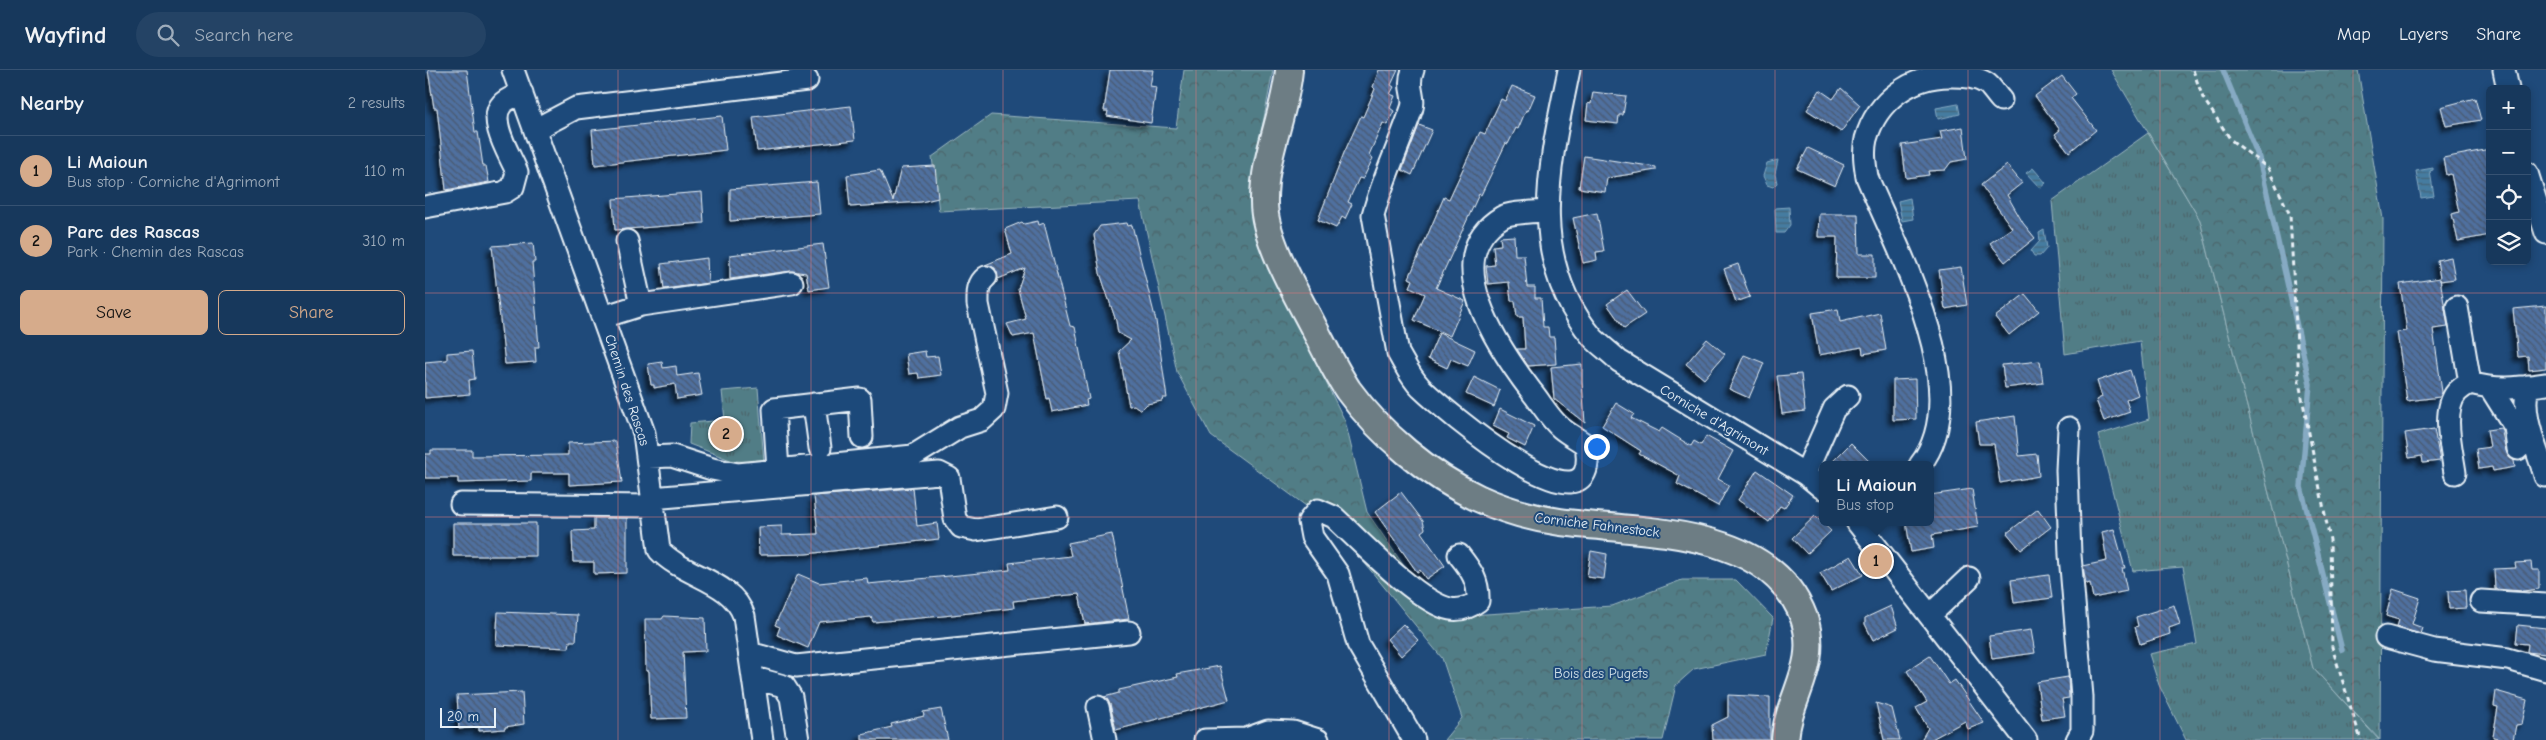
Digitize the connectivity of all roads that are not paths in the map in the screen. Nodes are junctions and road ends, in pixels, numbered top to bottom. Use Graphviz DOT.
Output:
graph roads {
  1 [pos="513,70"];
  2 [pos="1289,70"];
  3 [pos="1413,70"];
  4 [pos="1569,70"];
  5 [pos="2504,70"];
  6 [pos="807,80"];
  7 [pos="2507,85"];
  8 [pos="522,93"];
  9 [pos="2001,100"];
  10 [pos="536,129"];
  11 [pos="2528,175"];
  12 [pos="425,207"];
  13 [pos="1547,211"];
  14 [pos="2546,233"];
  15 [pos="627,242"];
  16 [pos="986,277"];
  17 [pos="792,283"];
  18 [pos="641,305"];
  19 [pos="2457,307"];
  20 [pos="603,317"];
  21 [pos="2470,382"];
  22 [pos="2537,385"];
  23 [pos="2491,389"];
  24 [pos="1848,396"];
  25 [pos="814,404"];
  26 [pos="2069,428"];
  27 [pos="862,436"];
  28 [pos="820,448"];
  29 [pos="2518,449"];
  30 [pos="649,457"];
  31 [pos="1923,461"];
  32 [pos="778,470"];
  33 [pos="2455,472"];
  34 [pos="1805,474"];
  35 [pos="2545,476"];
  36 [pos="1819,486"];
  37 [pos="652,502"];
  38 [pos="461,504"];
  39 [pos="1057,517"];
  40 [pos="1860,526"];
  41 [pos="1459,555"];
  42 [pos="1969,578"];
  43 [pos="2481,601"];
  44 [pos="2546,605"];
  45 [pos="1929,615"];
  46 [pos="1129,632"];
  47 [pos="2386,636"];
  48 [pos="750,653"];
  49 [pos="2546,670"];
  50 [pos="753,678"];
  51 [pos="1098,707"];
  52 [pos="763,740"];
  53 [pos="798,740"];
  54 [pos="1105,740"];
  55 [pos="1205,740"];
  56 [pos="1318,740"];
  57 [pos="1414,740"];
  58 [pos="1785,740"];
  59 [pos="2026,740"];
  60 [pos="2077,740"];
  1 -- 8 [label="street, Chemin des Rascas"];
  2 -- 58 [label="main road, Corniche Fahnestock"];
  3 -- 13 [label="street"];
  4 -- 13 [label="street, Corniche d'Agrimont"];
  5 -- 7 [label="street"];
  6 -- 10 [label="street"];
  8 -- 10 [label="street, Chemin des Rascas"];
  8 -- 12 [label="street"];
  9 -- 31 [label="street"];
  10 -- 20 [label="street, Chemin des Rascas"];
  11 -- 14 [label="street"];
  13 -- 34 [label="street, Corniche d'Agrimont"];
  15 -- 18 [label="street"];
  16 -- 32 [label="street"];
  17 -- 18 [label="street"];
  18 -- 20 [label="street"];
  19 -- 21 [label="street"];
  20 -- 30 [label="street, Chemin des Rascas"];
  21 -- 23 [label="street"];
  21 -- 33 [label="street"];
  22 -- 23 [label="street"];
  22 -- 35 [label="street"];
  23 -- 29 [label="street"];
  24 -- 34 [label="street"];
  25 -- 27 [label="street"];
  25 -- 28 [label="street"];
  25 -- 32 [label="street"];
  26 -- 60 [label="street"];
  30 -- 32 [label="street"];
  30 -- 37 [label="street, Chemin des Rascas"];
  34 -- 36 [label="street, Corniche d'Agrimont"];
  37 -- 38 [label="street"];
  37 -- 39 [label="street"];
  37 -- 48 [label="street, Chemin des Rascas"];
  40 -- 45 [label="street"];
  41 -- 57 [label="street"];
  42 -- 45 [label="street"];
  43 -- 44 [label="street"];
  45 -- 59 [label="street"];
  46 -- 48 [label="street"];
  47 -- 49 [label="street"];
  48 -- 50 [label="street, Chemin des Rascas"];
  50 -- 52 [label="street, Chemin des Rascas"];
  50 -- 53 [label="street"];
  51 -- 54 [label="street"];
  55 -- 56 [label="street"];
}
